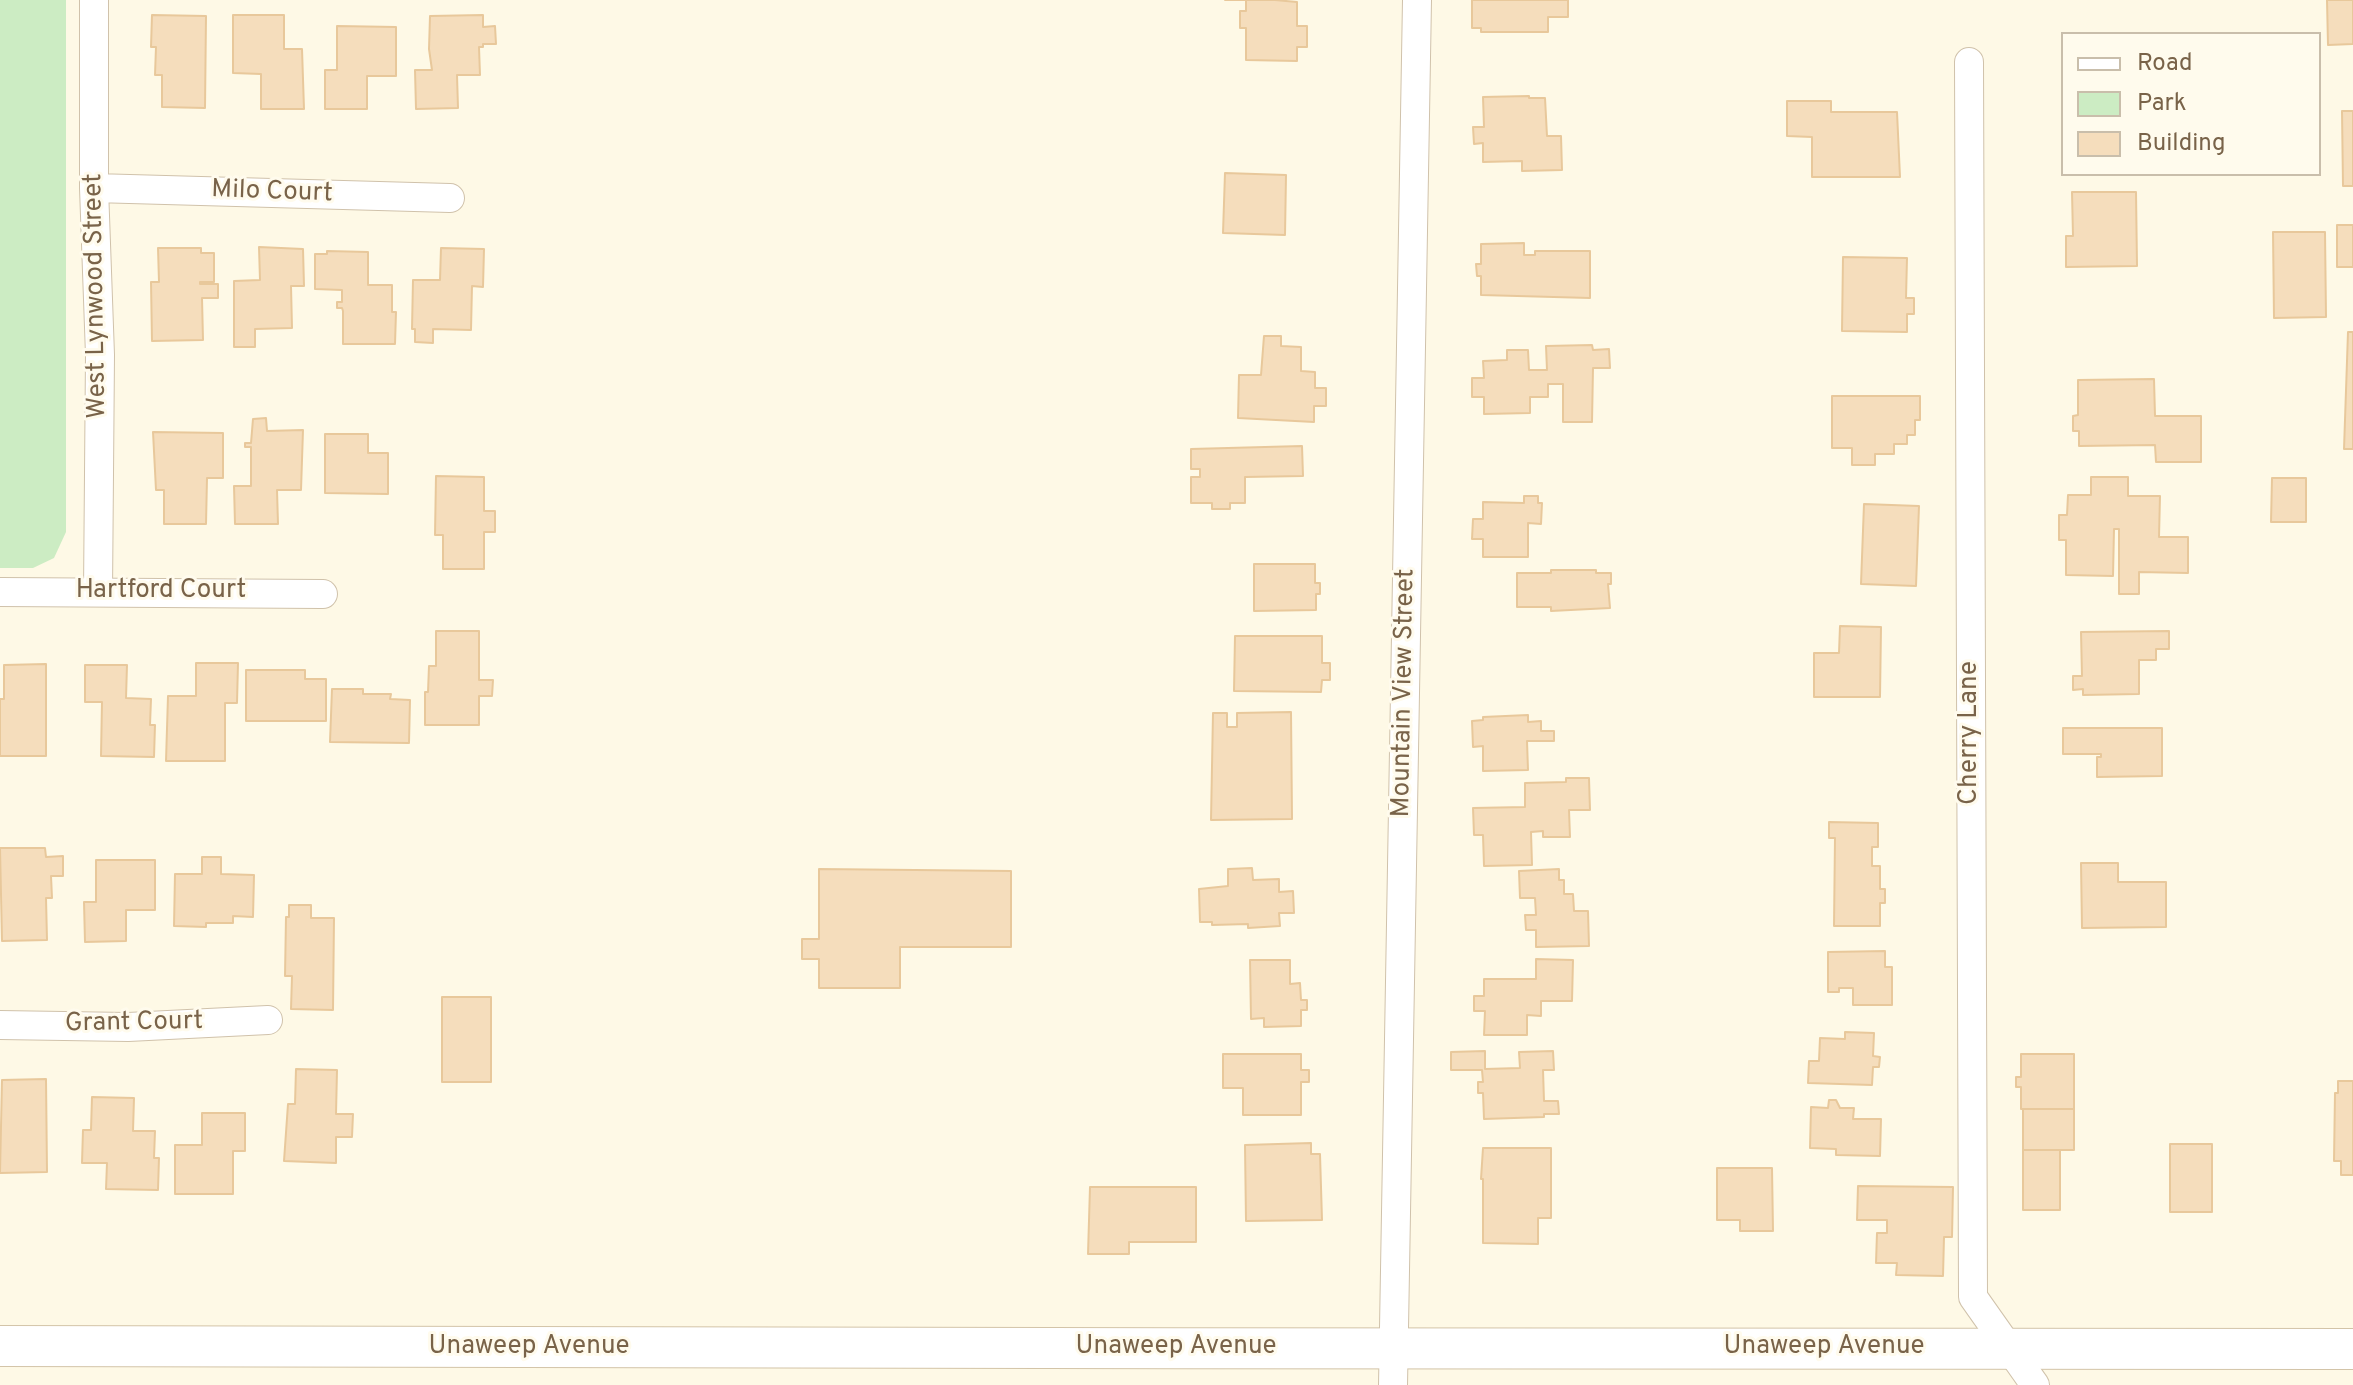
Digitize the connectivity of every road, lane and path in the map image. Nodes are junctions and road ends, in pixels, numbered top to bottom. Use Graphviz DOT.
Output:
graph roads {
  1 [pos="94,0"];
  2 [pos="1417,0"];
  3 [pos="1969,62"];
  4 [pos="94,188"];
  5 [pos="450,198"];
  6 [pos="0,592"];
  7 [pos="98,592"];
  8 [pos="323,594"];
  9 [pos="268,1020"];
  10 [pos="0,1025"];
  11 [pos="0,1346"];
  12 [pos="2009,1348"];
  13 [pos="2353,1349"];
  14 [pos="1393,1366"];
  15 [pos="2035,1385"];
  1 -- 4 [label="street, West Lynwood Street"];
  2 -- 14 [label="street, Mountain View Street"];
  3 -- 12 [label="street, Cherry Lane"];
  4 -- 5 [label="street, Milo Court"];
  4 -- 7 [label="street, West Lynwood Street"];
  6 -- 7 [label="street, Hartford Court"];
  7 -- 8 [label="street, Hartford Court"];
  9 -- 10 [label="street, Grant Court"];
  11 -- 14 [label="main road, Unaweep Avenue"];
  12 -- 13 [label="main road, Unaweep Avenue"];
  12 -- 14 [label="main road, Unaweep Avenue"];
  12 -- 15 [label="street, Cherry Lane"];
}
